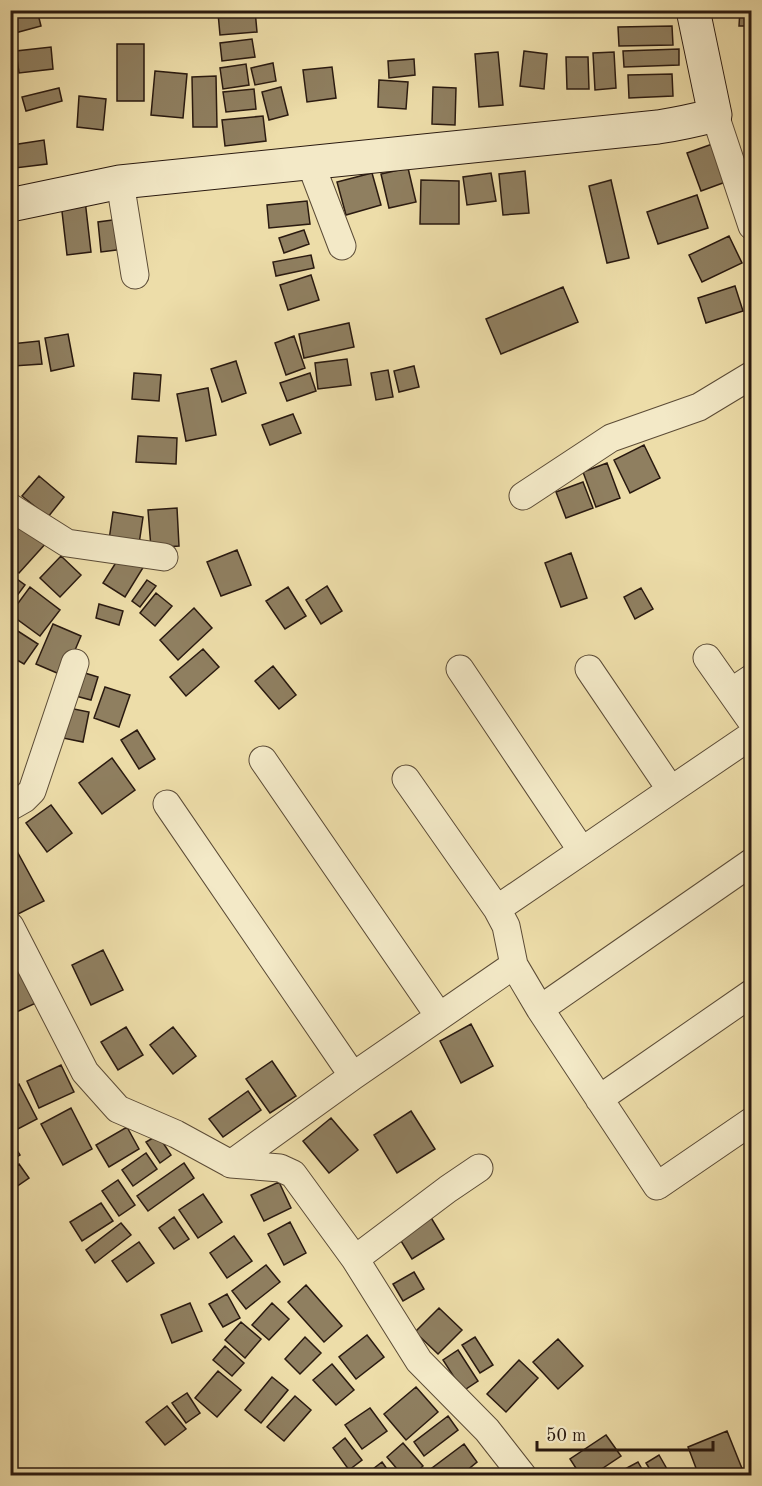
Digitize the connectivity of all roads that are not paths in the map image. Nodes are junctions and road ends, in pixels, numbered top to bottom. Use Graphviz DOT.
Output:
graph roads {
  1 [pos="693,10"];
  2 [pos="715,115"];
  3 [pos="310,162"];
  4 [pos="120,182"];
  5 [pos="11,198"];
  6 [pos="752,226"];
  7 [pos="342,246"];
  8 [pos="135,275"];
  9 [pos="752,375"];
  10 [pos="523,496"];
  11 [pos="10,507"];
  12 [pos="164,557"];
  13 [pos="707,658"];
  14 [pos="75,663"];
  15 [pos="460,669"];
  16 [pos="589,669"];
  17 [pos="741,685"];
  18 [pos="752,722"];
  19 [pos="752,735"];
  20 [pos="262,760"];
  21 [pos="406,779"];
  22 [pos="671,790"];
  23 [pos="167,804"];
  24 [pos="10,807"];
  25 [pos="582,851"];
  26 [pos="752,862"];
  27 [pos="497,909"];
  28 [pos="15,945"];
  29 [pos="514,965"];
  30 [pos="752,993"];
  31 [pos="540,1009"];
  32 [pos="439,1016"];
  33 [pos="353,1076"];
  34 [pos="599,1099"];
  35 [pos="752,1121"];
  36 [pos="231,1164"];
  37 [pos="479,1168"];
  38 [pos="355,1259"];
  39 [pos="524,1476"];
  1 -- 2 [label="street"];
  2 -- 3 [label="street"];
  2 -- 6 [label="street"];
  3 -- 4 [label="street"];
  3 -- 7 [label="street"];
  4 -- 5 [label="street"];
  4 -- 8 [label="street"];
  9 -- 10 [label="street"];
  11 -- 12 [label="street"];
  13 -- 17 [label="street"];
  14 -- 24 [label="street"];
  15 -- 25 [label="street"];
  16 -- 22 [label="street"];
  17 -- 18 [label="street"];
  19 -- 22 [label="street"];
  20 -- 32 [label="street"];
  21 -- 27 [label="street"];
  22 -- 25 [label="street"];
  23 -- 33 [label="street"];
  25 -- 27 [label="street"];
  26 -- 31 [label="street"];
  27 -- 29 [label="street"];
  28 -- 36 [label="street"];
  29 -- 31 [label="street"];
  29 -- 32 [label="street"];
  30 -- 34 [label="street"];
  31 -- 34 [label="street"];
  32 -- 33 [label="street"];
  33 -- 36 [label="street"];
  34 -- 35 [label="street"];
  36 -- 38 [label="street"];
  37 -- 38 [label="street"];
  38 -- 39 [label="street"];
}
